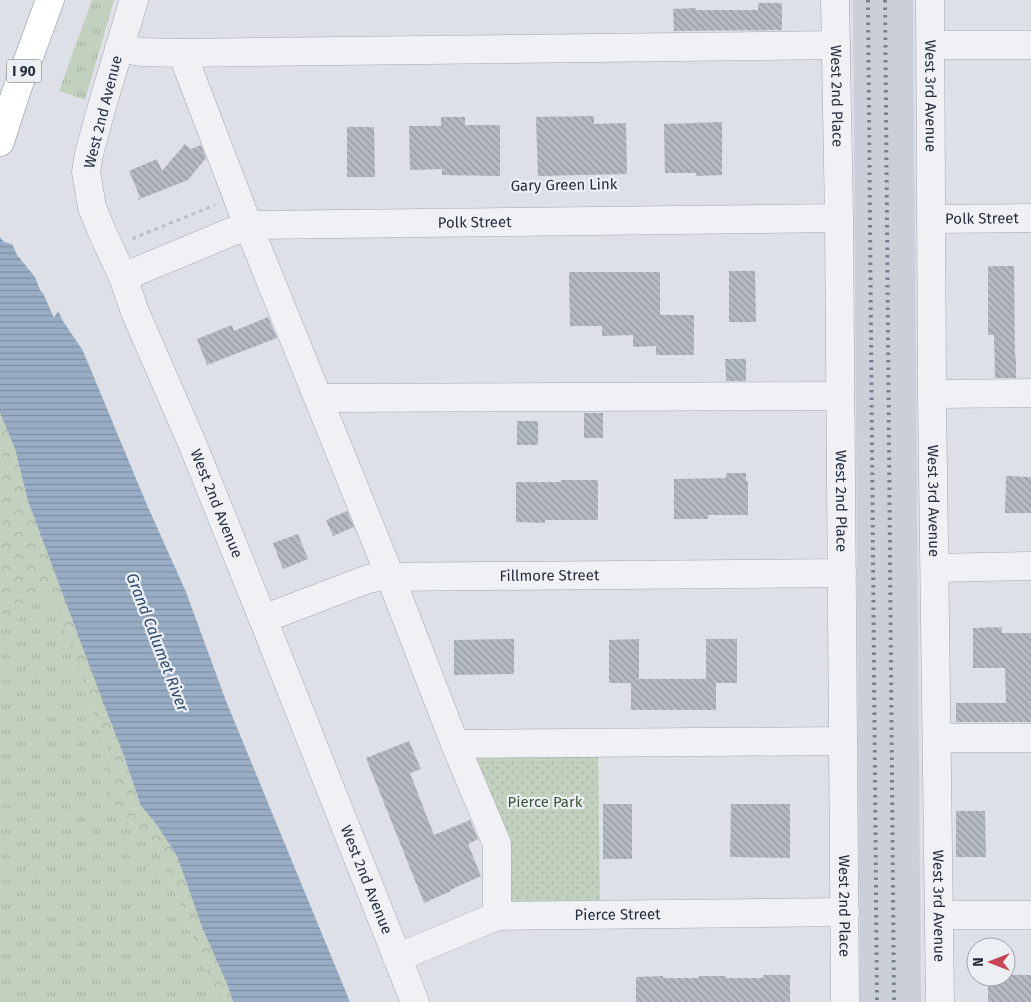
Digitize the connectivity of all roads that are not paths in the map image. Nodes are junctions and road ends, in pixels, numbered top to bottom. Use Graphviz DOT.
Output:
graph roads {
  1 [pos="50,0"];
  2 [pos="134,0"];
  3 [pos="835,0"];
  4 [pos="930,0"];
  5 [pos="836,45"];
  6 [pos="931,45"];
  7 [pos="1031,45"];
  8 [pos="119,48"];
  9 [pos="182,53"];
  10 [pos="0,142"];
  11 [pos="839,218"];
  12 [pos="1031,218"];
  13 [pos="932,219"];
  14 [pos="248,225"];
  15 [pos="123,277"];
  16 [pos="1031,392"];
  17 [pos="932,394"];
  18 [pos="840,396"];
  19 [pos="319,398"];
  20 [pos="1031,566"];
  21 [pos="935,568"];
  22 [pos="842,573"];
  23 [pos="390,576"];
  24 [pos="263,619"];
  25 [pos="937,738"];
  26 [pos="1031,738"];
  27 [pos="844,741"];
  28 [pos="455,744"];
  29 [pos="845,912"];
  30 [pos="939,915"];
  31 [pos="1031,915"];
  32 [pos="497,916"];
  33 [pos="397,958"];
  34 [pos="415,1002"];
  35 [pos="845,1002"];
  36 [pos="940,1002"];
  1 -- 10 [label="highway, I 90"];
  2 -- 8 [label="street, West 2nd Avenue"];
  3 -- 5 [label="street, West 2nd Place"];
  4 -- 6 [label="street, West 3rd Avenue"];
  5 -- 9 [label="street"];
  5 -- 11 [label="street, West 2nd Place"];
  6 -- 7 [label="street"];
  6 -- 13 [label="street, West 3rd Avenue"];
  8 -- 9 [label="street"];
  8 -- 15 [label="street, West 2nd Avenue"];
  9 -- 14 [label="street"];
  11 -- 14 [label="street, Polk Street"];
  11 -- 18 [label="street, West 2nd Place"];
  12 -- 13 [label="street, Polk Street"];
  13 -- 17 [label="street, West 3rd Avenue"];
  14 -- 15 [label="street, Polk Street"];
  14 -- 19 [label="street"];
  15 -- 24 [label="street, West 2nd Avenue"];
  16 -- 17 [label="street"];
  17 -- 21 [label="street, West 3rd Avenue"];
  18 -- 19 [label="street"];
  18 -- 22 [label="street, West 2nd Place"];
  19 -- 23 [label="street"];
  20 -- 21 [label="street"];
  21 -- 25 [label="street, West 3rd Avenue"];
  22 -- 23 [label="street, Fillmore Street"];
  22 -- 27 [label="street, West 2nd Place"];
  23 -- 24 [label="street, Fillmore Street"];
  23 -- 28 [label="street"];
  24 -- 33 [label="street, West 2nd Avenue"];
  25 -- 26 [label="street"];
  25 -- 30 [label="street, West 3rd Avenue"];
  27 -- 28 [label="street"];
  27 -- 29 [label="street, West 2nd Place"];
  28 -- 32 [label="street"];
  29 -- 32 [label="street, Pierce Street"];
  29 -- 35 [label="street, West 2nd Place"];
  30 -- 31 [label="street"];
  30 -- 36 [label="street, West 3rd Avenue"];
  32 -- 33 [label="street, Pierce Street"];
  33 -- 34 [label="street, West 2nd Avenue"];
}
